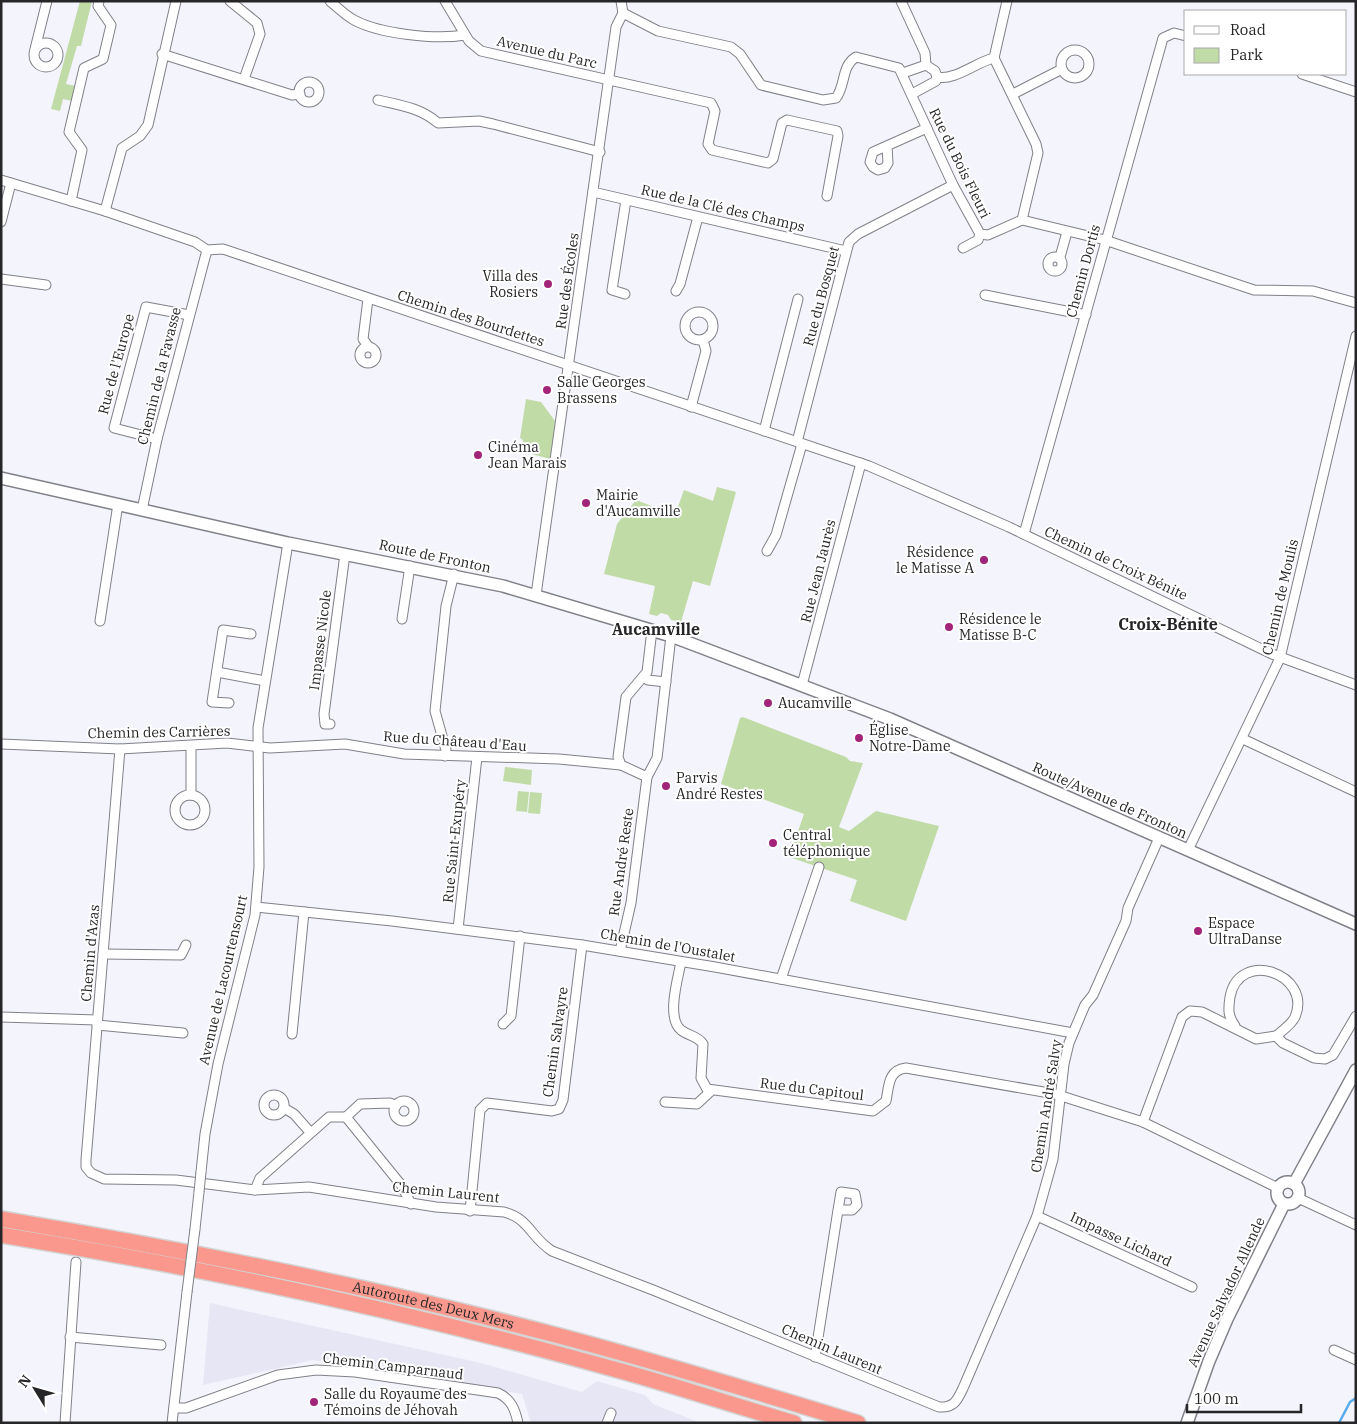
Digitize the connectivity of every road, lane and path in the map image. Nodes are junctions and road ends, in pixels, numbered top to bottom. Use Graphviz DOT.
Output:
graph roads {
  1 [pos="47,1"];
  2 [pos="99,1"];
  3 [pos="176,1"];
  4 [pos="230,1"];
  5 [pos="330,1"];
  6 [pos="445,1"];
  7 [pos="621,1"];
  8 [pos="900,1"];
  9 [pos="1008,1"];
  10 [pos="623,13"];
  11 [pos="465,35"];
  12 [pos="1184,36"];
  13 [pos="35,50"];
  14 [pos="162,54"];
  15 [pos="994,58"];
  16 [pos="926,65"];
  17 [pos="1062,69"];
  18 [pos="902,73"];
  19 [pos="1305,75"];
  20 [pos="937,77"];
  21 [pos="244,79"];
  22 [pos="608,80"];
  23 [pos="1356,92"];
  24 [pos="300,94"];
  25 [pos="912,94"];
  26 [pos="1013,94"];
  27 [pos="378,100"];
  28 [pos="927,128"];
  29 [pos="887,146"];
  30 [pos="600,152"];
  31 [pos="1,180"];
  32 [pos="11,183"];
  33 [pos="953,185"];
  34 [pos="593,192"];
  35 [pos="826,196"];
  36 [pos="626,200"];
  37 [pos="72,201"];
  38 [pos="105,212"];
  39 [pos="698,217"];
  40 [pos="1022,220"];
  41 [pos="1,222"];
  42 [pos="1066,232"];
  43 [pos="980,234"];
  44 [pos="1105,240"];
  45 [pos="963,248"];
  46 [pos="207,250"];
  47 [pos="846,252"];
  48 [pos="1060,257"];
  49 [pos="1,279"];
  50 [pos="46,285"];
  51 [pos="676,291"];
  52 [pos="625,294"];
  53 [pos="985,295"];
  54 [pos="368,299"];
  55 [pos="798,299"];
  56 [pos="1356,303"];
  57 [pos="189,315"];
  58 [pos="1086,315"];
  59 [pos="1356,336"];
  60 [pos="703,340"];
  61 [pos="368,346"];
  62 [pos="568,366"];
  63 [pos="691,406"];
  64 [pos="764,431"];
  65 [pos="157,439"];
  66 [pos="799,443"];
  67 [pos="861,463"];
  68 [pos="1,478"];
  69 [pos="921,488"];
  70 [pos="118,504"];
  71 [pos="142,510"];
  72 [pos="1024,534"];
  73 [pos="288,543"];
  74 [pos="767,551"];
  75 [pos="345,554"];
  76 [pos="410,566"];
  77 [pos="454,574"];
  78 [pos="536,595"];
  79 [pos="402,619"];
  80 [pos="100,621"];
  81 [pos="652,630"];
  82 [pos="251,634"];
  83 [pos="671,636"];
  84 [pos="1280,658"];
  85 [pos="217,672"];
  86 [pos="643,677"];
  87 [pos="265,681"];
  88 [pos="666,682"];
  89 [pos="802,685"];
  90 [pos="1356,685"];
  91 [pos="229,703"];
  92 [pos="852,704"];
  93 [pos="330,724"];
  94 [pos="1243,739"];
  95 [pos="1,744"];
  96 [pos="191,746"];
  97 [pos="258,746"];
  98 [pos="120,749"];
  99 [pos="445,756"];
  100 [pos="477,757"];
  101 [pos="621,765"];
  102 [pos="647,777"];
  103 [pos="1356,792"];
  104 [pos="191,795"];
  105 [pos="1158,838"];
  106 [pos="1188,850"];
  107 [pos="820,867"];
  108 [pos="256,906"];
  109 [pos="304,912"];
  110 [pos="1356,924"];
  111 [pos="458,928"];
  112 [pos="520,936"];
  113 [pos="186,945"];
  114 [pos="582,945"];
  115 [pos="620,951"];
  116 [pos="103,954"];
  117 [pos="681,962"];
  118 [pos="781,979"];
  119 [pos="1356,1016"];
  120 [pos="1,1017"];
  121 [pos="97,1022"];
  122 [pos="503,1024"];
  123 [pos="1235,1026"];
  124 [pos="183,1033"];
  125 [pos="1073,1033"];
  126 [pos="292,1034"];
  127 [pos="1276,1036"];
  128 [pos="1356,1070"];
  129 [pos="1352,1086"];
  130 [pos="712,1090"];
  131 [pos="1061,1096"];
  132 [pos="665,1102"];
  133 [pos="396,1106"];
  134 [pos="284,1108"];
  135 [pos="346,1118"];
  136 [pos="1143,1122"];
  137 [pos="310,1132"];
  138 [pos="86,1160"];
  139 [pos="1294,1184"];
  140 [pos="1278,1188"];
  141 [pos="255,1190"];
  142 [pos="1298,1198"];
  143 [pos="411,1204"];
  144 [pos="1284,1204"];
  145 [pos="470,1210"];
  146 [pos="838,1210"];
  147 [pos="1037,1216"];
  148 [pos="1,1219"];
  149 [pos="1356,1225"];
  150 [pos="1,1235"];
  151 [pos="76,1262"];
  152 [pos="1192,1287"];
  153 [pos="70,1337"];
  154 [pos="161,1345"];
  155 [pos="1334,1350"];
  156 [pos="815,1357"];
  157 [pos="1356,1360"];
  158 [pos="174,1403"];
  159 [pos="951,1406"];
  160 [pos="611,1413"];
  161 [pos="64,1423"];
  162 [pos="172,1423"];
  163 [pos="518,1423"];
  164 [pos="607,1423"];
  165 [pos="794,1423"];
  166 [pos="858,1423"];
  167 [pos="1186,1423"];
  1 -- 13 [label="street"];
  2 -- 37 [label="street"];
  3 -- 14 [label="street"];
  4 -- 21 [label="street"];
  5 -- 11 [label="street"];
  6 -- 11 [label="street, Avenue du Parc"];
  7 -- 10 [label="street, Rue des Écoles"];
  8 -- 16 [label="street"];
  9 -- 15 [label="street"];
  10 -- 18 [label="street"];
  10 -- 22 [label="street, Rue des Écoles"];
  11 -- 22 [label="street, Avenue du Parc"];
  12 -- 44 [label="street, Chemin Dortis"];
  14 -- 21 [label="street"];
  14 -- 38 [label="street"];
  15 -- 20 [label="street"];
  15 -- 26 [label="street"];
  16 -- 18 [label="street"];
  16 -- 20 [label="street"];
  17 -- 26 [label="street"];
  18 -- 25 [label="street, Rue du Bois Fleuri"];
  19 -- 23 [label="street"];
  20 -- 25 [label="street"];
  21 -- 24 [label="street"];
  22 -- 30 [label="street, Rue des Écoles"];
  22 -- 35 [label="street, Avenue du Parc"];
  25 -- 28 [label="street, Rue du Bois Fleuri"];
  26 -- 40 [label="street"];
  27 -- 30 [label="street"];
  28 -- 29 [label="street"];
  28 -- 33 [label="street, Rue du Bois Fleuri"];
  30 -- 34 [label="street, Rue des Écoles"];
  31 -- 32 [label="street"];
  32 -- 37 [label="street, Chemin des Bourdettes"];
  32 -- 41 [label="street"];
  33 -- 43 [label="street, Rue du Bois Fleuri"];
  33 -- 47 [label="street, Rue du Bosquet"];
  34 -- 36 [label="street, Rue de la Clé des Champs"];
  34 -- 62 [label="street, Rue des Écoles"];
  36 -- 39 [label="street, Rue de la Clé des Champs"];
  36 -- 52 [label="street"];
  37 -- 38 [label="street, Chemin des Bourdettes"];
  38 -- 46 [label="street, Chemin des Bourdettes"];
  39 -- 47 [label="street, Rue de la Clé des Champs"];
  39 -- 51 [label="street"];
  40 -- 42 [label="street"];
  40 -- 43 [label="street, Rue du Bois Fleuri"];
  42 -- 44 [label="street"];
  42 -- 48 [label="street"];
  43 -- 45 [label="street"];
  44 -- 56 [label="street"];
  44 -- 58 [label="street, Chemin Dortis"];
  46 -- 54 [label="street, Chemin des Bourdettes"];
  46 -- 57 [label="street, Chemin de la Favasse"];
  47 -- 66 [label="street, Rue du Bosquet"];
  49 -- 50 [label="street"];
  53 -- 58 [label="street"];
  54 -- 61 [label="street"];
  54 -- 62 [label="street, Chemin des Bourdettes"];
  55 -- 64 [label="street"];
  57 -- 65 [label="street, Chemin de la Favasse"];
  57 -- 65 [label="street, Rue de l'Europe"];
  58 -- 72 [label="street, Chemin Dortis"];
  59 -- 84 [label="street, Chemin de Moulis"];
  60 -- 63 [label="street"];
  62 -- 63 [label="street, Chemin des Bourdettes"];
  62 -- 78 [label="street, Rue des Écoles"];
  63 -- 64 [label="street, Chemin des Bourdettes"];
  64 -- 66 [label="street, Chemin des Bourdettes"];
  65 -- 71 [label="street, Chemin de la Favasse"];
  66 -- 67 [label="street, Chemin des Bourdettes"];
  66 -- 74 [label="street, Rue du Bosquet"];
  67 -- 69 [label="street, Chemin des Bourdettes"];
  67 -- 89 [label="street, Rue Jean Jaurès"];
  68 -- 70 [label="main road, Route de Fronton"];
  69 -- 72 [label="street, Chemin de Croix Bénite"];
  70 -- 71 [label="main road, Route de Fronton"];
  70 -- 80 [label="street"];
  71 -- 73 [label="main road, Route de Fronton"];
  72 -- 84 [label="street, Chemin de Croix Bénite"];
  73 -- 75 [label="main road, Route de Fronton"];
  73 -- 87 [label="street, Avenue de Lacourtensourt"];
  75 -- 76 [label="main road, Route de Fronton"];
  75 -- 93 [label="street, Impasse Nicole"];
  76 -- 77 [label="main road, Route de Fronton"];
  76 -- 79 [label="street"];
  77 -- 78 [label="main road, Route de Fronton"];
  77 -- 99 [label="street"];
  78 -- 81 [label="main road, Route de Fronton"];
  81 -- 83 [label="main road, Route de Fronton"];
  81 -- 86 [label="street"];
  82 -- 85 [label="street"];
  83 -- 88 [label="street, Rue André Reste"];
  83 -- 89 [label="main road, Route de Fronton"];
  84 -- 90 [label="street, Chemin de Croix Bénite"];
  84 -- 94 [label="street, Chemin de Moulis"];
  85 -- 87 [label="street"];
  85 -- 91 [label="street"];
  86 -- 88 [label="street"];
  86 -- 101 [label="street"];
  87 -- 97 [label="street, Avenue de Lacourtensourt"];
  88 -- 102 [label="street, Rue André Reste"];
  89 -- 92 [label="main road, Route de Fronton"];
  92 -- 105 [label="main road, Route/Avenue de Fronton"];
  94 -- 103 [label="street"];
  94 -- 106 [label="street, Chemin de Moulis"];
  95 -- 98 [label="street, Chemin des Carrières"];
  96 -- 97 [label="street, Chemin des Carrières"];
  96 -- 98 [label="street, Chemin des Carrières"];
  96 -- 104 [label="street"];
  97 -- 99 [label="street, Rue du Château d'Eau"];
  97 -- 108 [label="street, Avenue de Lacourtensourt"];
  98 -- 116 [label="street, Chemin d'Azas"];
  99 -- 100 [label="street, Rue du Château d'Eau"];
  100 -- 101 [label="street, Rue du Château d'Eau"];
  100 -- 111 [label="street, Rue Saint-Exupéry"];
  101 -- 102 [label="street, Rue du Château d'Eau"];
  102 -- 115 [label="street, Rue André Reste"];
  105 -- 106 [label="main road, Route/Avenue de Fronton"];
  105 -- 125 [label="street, Chemin André Salvy"];
  106 -- 110 [label="main road, Route/Avenue de Fronton"];
  107 -- 118 [label="street"];
  108 -- 109 [label="street, Chemin de l'Oustalet"];
  108 -- 158 [label="street, Avenue de Lacourtensourt, bridge"];
  109 -- 111 [label="street, Chemin de l'Oustalet"];
  109 -- 126 [label="street"];
  111 -- 112 [label="street, Chemin de l'Oustalet"];
  112 -- 114 [label="street, Chemin de l'Oustalet"];
  112 -- 122 [label="street"];
  113 -- 116 [label="street"];
  114 -- 115 [label="street, Chemin de l'Oustalet"];
  114 -- 145 [label="street, Chemin Salvayre"];
  115 -- 117 [label="street, Chemin de l'Oustalet"];
  116 -- 121 [label="street, Chemin d'Azas"];
  117 -- 118 [label="street, Chemin de l'Oustalet"];
  117 -- 130 [label="street"];
  118 -- 125 [label="street, Chemin de l'Oustalet"];
  119 -- 127 [label="street"];
  120 -- 121 [label="street"];
  121 -- 124 [label="street"];
  121 -- 138 [label="street, Chemin d'Azas"];
  123 -- 127 [label="street"];
  123 -- 127 [label="street"];
  123 -- 136 [label="street"];
  125 -- 131 [label="street, Chemin André Salvy"];
  128 -- 129 [label="main road"];
  129 -- 139 [label="main road"];
  130 -- 131 [label="street, Rue du Capitoul"];
  130 -- 132 [label="street"];
  131 -- 136 [label="street"];
  131 -- 147 [label="street, Chemin André Salvy"];
  133 -- 135 [label="street"];
  134 -- 137 [label="street"];
  135 -- 137 [label="street"];
  135 -- 143 [label="street"];
  136 -- 140 [label="street"];
  137 -- 141 [label="street"];
  138 -- 141 [label="street, Chemin Laurent"];
  139 -- 140 [label="main road"];
  139 -- 142 [label="main road"];
  140 -- 144 [label="main road"];
  141 -- 143 [label="street, Chemin Laurent"];
  142 -- 144 [label="main road"];
  142 -- 149 [label="street"];
  143 -- 145 [label="street, Chemin Laurent"];
  144 -- 167 [label="main road, Avenue Salvador Allende"];
  145 -- 156 [label="street, Chemin Laurent"];
  146 -- 156 [label="street"];
  147 -- 152 [label="street, Impasse Lichard"];
  147 -- 159 [label="street, Chemin André Salvy"];
  148 -- 166 [label="highway, Autoroute des Deux Mers"];
  150 -- 165 [label="highway, Autoroute des Deux Mers"];
  151 -- 153 [label="street"];
  153 -- 154 [label="street"];
  153 -- 161 [label="street"];
  155 -- 157 [label="street"];
  156 -- 159 [label="street, Chemin Laurent"];
  158 -- 162 [label="street, Avenue de Lacourtensourt"];
  158 -- 163 [label="street, Chemin Camparnaud"];
  160 -- 164 [label="street"];
}
